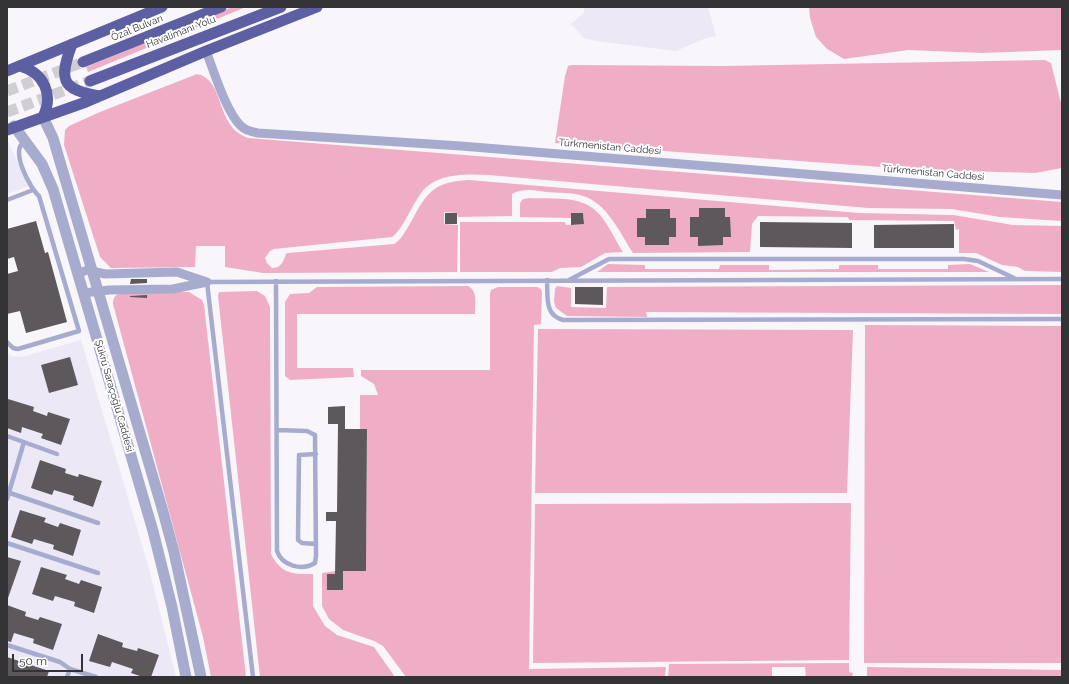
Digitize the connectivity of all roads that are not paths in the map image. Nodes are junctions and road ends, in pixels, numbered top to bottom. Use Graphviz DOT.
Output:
graph roads {
  1 [pos="162,7"];
  2 [pos="221,7"];
  3 [pos="282,7"];
  4 [pos="317,7"];
  5 [pos="72,44"];
  6 [pos="206,51"];
  7 [pos="83,62"];
  8 [pos="20,66"];
  9 [pos="7,70"];
  10 [pos="90,81"];
  11 [pos="100,96"];
  12 [pos="43,117"];
  13 [pos="9,127"];
  14 [pos="25,142"];
  15 [pos="33,190"];
  16 [pos="1062,195"];
  17 [pos="7,200"];
  18 [pos="92,271"];
  19 [pos="78,274"];
  20 [pos="1016,279"];
  21 [pos="1062,279"];
  22 [pos="547,280"];
  23 [pos="567,280"];
  24 [pos="276,281"];
  25 [pos="207,282"];
  26 [pos="98,291"];
  27 [pos="84,294"];
  28 [pos="1062,319"];
  29 [pos="7,342"];
  30 [pos="277,430"];
  31 [pos="7,436"];
  32 [pos="24,442"];
  33 [pos="57,454"];
  34 [pos="316,454"];
  35 [pos="8,492"];
  36 [pos="7,499"];
  37 [pos="98,523"];
  38 [pos="7,543"];
  39 [pos="316,544"];
  40 [pos="98,573"];
  41 [pos="7,645"];
  42 [pos="70,669"];
  43 [pos="67,677"];
  44 [pos="96,677"];
  45 [pos="186,677"];
  46 [pos="201,677"];
  47 [pos="253,677"];
  1 -- 5 [label="highway"];
  2 -- 7 [label="highway, Özal Bulvarı"];
  3 -- 10 [label="highway, Havalimanı Yolu"];
  4 -- 6 [label="highway"];
  5 -- 8 [label="highway"];
  5 -- 11 [label="highway"];
  6 -- 11 [label="highway"];
  6 -- 16 [label="street, Türkmenistan Caddesi"];
  8 -- 9 [label="highway"];
  8 -- 12 [label="highway"];
  11 -- 12 [label="highway"];
  12 -- 13 [label="highway"];
  12 -- 18 [label="street"];
  13 -- 14 [label="street, Şükrü Saraçoğlu Caddesi"];
  14 -- 15 [label="lane"];
  14 -- 19 [label="street, Şükrü Saraçoğlu Caddesi"];
  15 -- 17 [label="lane"];
  15 -- 29 [label="lane"];
  18 -- 19 [label="street"];
  18 -- 25 [label="street"];
  18 -- 26 [label="street"];
  19 -- 27 [label="street, Şükrü Saraçoğlu Caddesi"];
  20 -- 21 [label="lane"];
  20 -- 23 [label="lane"];
  20 -- 23 [label="lane"];
  22 -- 23 [label="lane"];
  22 -- 24 [label="lane"];
  22 -- 28 [label="lane"];
  24 -- 25 [label="lane"];
  24 -- 30 [label="lane"];
  25 -- 26 [label="street"];
  25 -- 47 [label="lane"];
  26 -- 27 [label="street"];
  26 -- 46 [label="street"];
  27 -- 45 [label="street, Şükrü Saraçoğlu Caddesi"];
  30 -- 34 [label="lane"];
  30 -- 39 [label="lane"];
  31 -- 32 [label="lane"];
  32 -- 33 [label="lane"];
  32 -- 35 [label="lane"];
  34 -- 39 [label="lane"];
  34 -- 39 [label="lane"];
  35 -- 36 [label="lane"];
  35 -- 37 [label="lane"];
  38 -- 40 [label="lane"];
  41 -- 42 [label="lane"];
  42 -- 43 [label="lane"];
  42 -- 44 [label="lane"];
}
